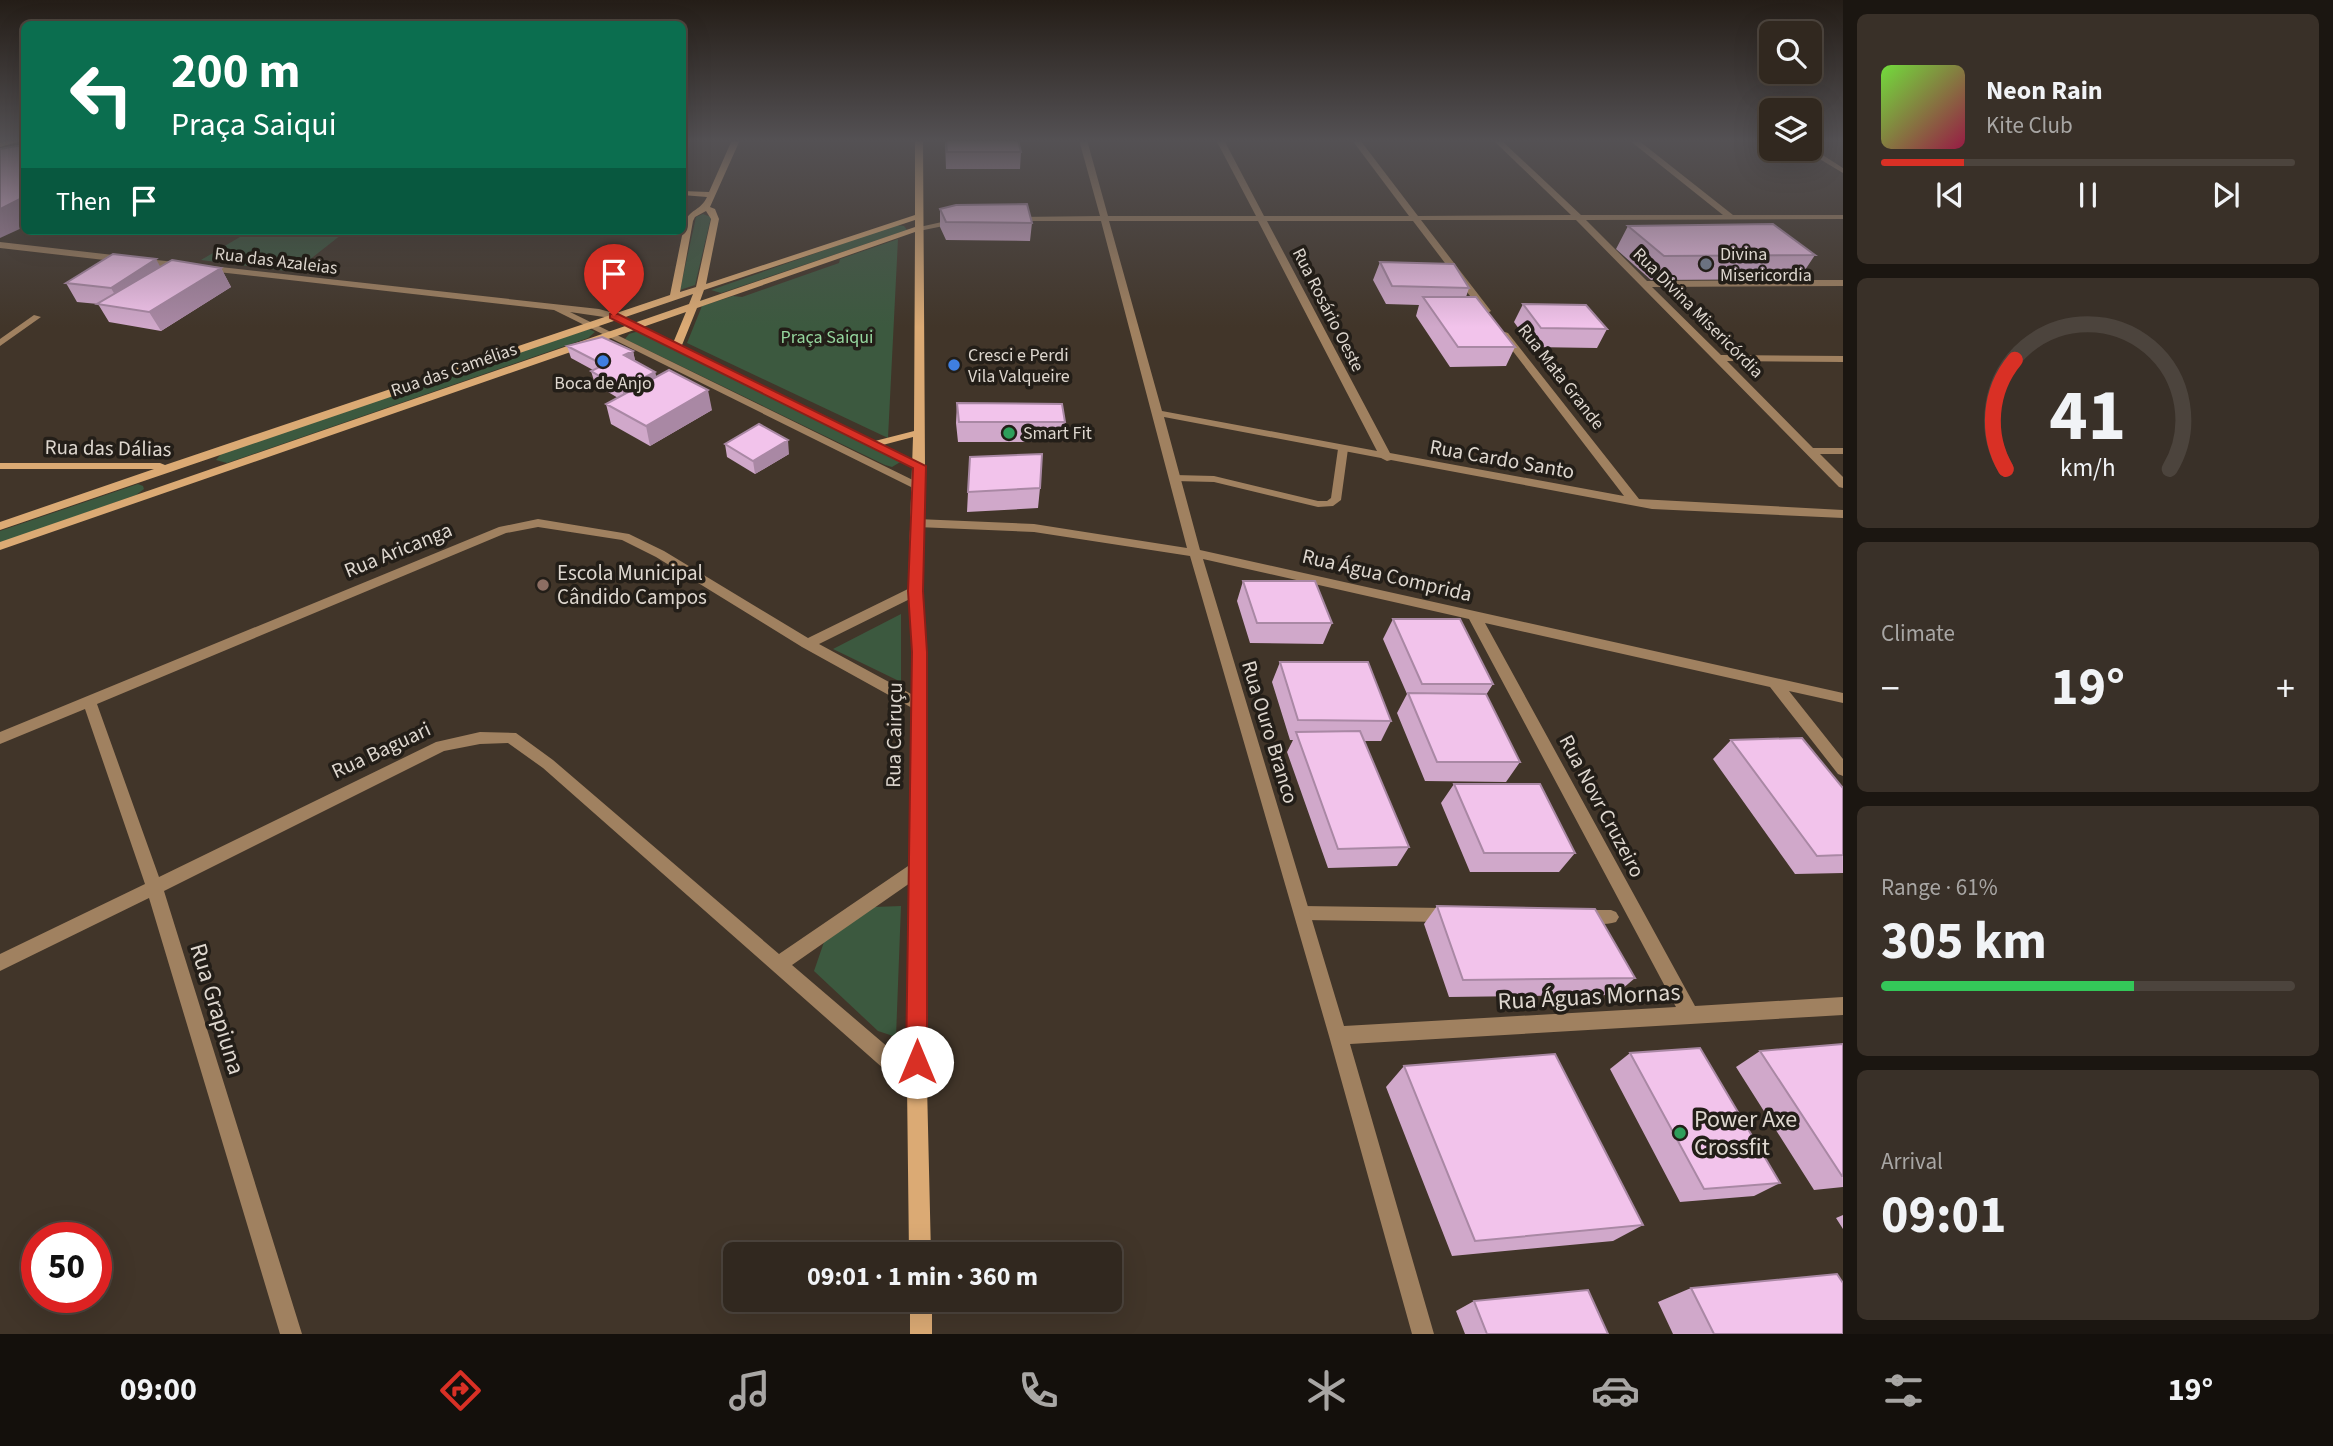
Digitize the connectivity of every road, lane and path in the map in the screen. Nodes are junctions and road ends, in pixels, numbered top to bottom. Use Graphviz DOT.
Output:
graph roads {
  1 [pos="709,202"];
  2 [pos="919,202"];
  3 [pos="1100,202"];
  4 [pos="1254,202"];
  5 [pos="1402,202"];
  6 [pos="1562,202"];
  7 [pos="1712,202"];
  8 [pos="706,208"];
  9 [pos="919,216"];
  10 [pos="1413,217"];
  11 [pos="1578,217"];
  12 [pos="1731,217"];
  13 [pos="1843,217"];
  14 [pos="1104,218"];
  15 [pos="1263,218"];
  16 [pos="976,219"];
  17 [pos="1002,219"];
  18 [pos="1740,225"];
  19 [pos="919,228"];
  20 [pos="0,245"];
  21 [pos="1776,254"];
  22 [pos="1812,283"];
  23 [pos="1843,283"];
  24 [pos="1644,284"];
  25 [pos="700,288"];
  26 [pos="674,297"];
  27 [pos="548,305"];
  28 [pos="694,306"];
  29 [pos="614,316"];
  30 [pos="37,317"];
  31 [pos="589,324"];
  32 [pos="634,326"];
  33 [pos="611,334"];
  34 [pos="0,343"];
  35 [pos="676,348"];
  36 [pos="1719,358"];
  37 [pos="1843,359"];
  38 [pos="763,390"];
  39 [pos="745,401"];
  40 [pos="1157,413"];
  41 [pos="918,433"];
  42 [pos="875,444"];
  43 [pos="1343,449"];
  44 [pos="1811,451"];
  45 [pos="1843,451"];
  46 [pos="1387,458"];
  47 [pos="0,466"];
  48 [pos="170,466"];
  49 [pos="919,466"];
  50 [pos="215,471"];
  51 [pos="1175,478"];
  52 [pos="1843,484"];
  53 [pos="917,485"];
  54 [pos="1635,502"];
  55 [pos="1843,514"];
  56 [pos="917,523"];
  57 [pos="0,526"];
  58 [pos="0,546"];
  59 [pos="1195,553"];
  60 [pos="915,591"];
  61 [pos="1474,616"];
  62 [pos="807,644"];
  63 [pos="1773,681"];
  64 [pos="1843,698"];
  65 [pos="89,701"];
  66 [pos="919,705"];
  67 [pos="0,738"];
  68 [pos="1843,770"];
  69 [pos="918,869"];
  70 [pos="154,887"];
  71 [pos="1302,913"];
  72 [pos="1461,915"];
  73 [pos="1570,917"];
  74 [pos="1611,918"];
  75 [pos="0,962"];
  76 [pos="779,964"];
  77 [pos="1843,1006"];
  78 [pos="1691,1016"];
  79 [pos="1339,1035"];
  80 [pos="917,1085"];
  81 [pos="920,1242"];
  82 [pos="921,1312"];
  83 [pos="291,1334"];
  84 [pos="921,1334"];
  85 [pos="1423,1334"];
  1 -- 8 [label="street"];
  2 -- 9 [label="street, Rua Cairuçu"];
  3 -- 14 [label="street, Rua Ouro Branco"];
  4 -- 15 [label="street, Rua Rosário Oeste"];
  5 -- 10 [label="street, Rua Mata Grande"];
  6 -- 11 [label="street, Rua Divina Misericórdia"];
  7 -- 12 [label="street"];
  8 -- 25 [label="street"];
  8 -- 26 [label="street"];
  9 -- 19 [label="street, Rua Cairuçu"];
  9 -- 25 [label="street, Rua das Camélias"];
  10 -- 11 [label="street"];
  10 -- 15 [label="street"];
  10 -- 54 [label="street, Rua Mata Grande"];
  11 -- 12 [label="street"];
  11 -- 24 [label="street, Rua Divina Misericórdia"];
  12 -- 13 [label="street"];
  12 -- 18 [label="street"];
  14 -- 15 [label="street"];
  14 -- 17 [label="street"];
  14 -- 40 [label="street, Rua Ouro Branco"];
  15 -- 46 [label="street, Rua Rosário Oeste"];
  16 -- 19 [label="street"];
  19 -- 28 [label="street, Rua das Camélias"];
  19 -- 41 [label="street, Rua Cairuçu"];
  20 -- 27 [label="street, Rua das Azaleias"];
  21 -- 22 [label="street"];
  22 -- 23 [label="street"];
  22 -- 24 [label="street"];
  24 -- 36 [label="street, Rua Divina Misericórdia"];
  25 -- 26 [label="street, Rua das Camélias"];
  25 -- 28 [label="street"];
  26 -- 29 [label="street, Rua das Camélias"];
  27 -- 29 [label="street, Rua das Azaleias"];
  27 -- 31 [label="street, Rua das Azaleias"];
  28 -- 32 [label="street, Rua das Camélias"];
  28 -- 35 [label="street"];
  29 -- 31 [label="street, Rua das Camélias"];
  29 -- 32 [label="street"];
  30 -- 34 [label="lane"];
  31 -- 33 [label="street"];
  31 -- 48 [label="street, Rua das Camélias"];
  32 -- 33 [label="street, Rua das Camélias"];
  32 -- 35 [label="street"];
  33 -- 39 [label="street"];
  33 -- 50 [label="street, Rua das Camélias"];
  35 -- 38 [label="street"];
  36 -- 37 [label="street"];
  36 -- 44 [label="street, Rua Divina Misericórdia"];
  38 -- 39 [label="street"];
  38 -- 42 [label="street"];
  39 -- 53 [label="street"];
  40 -- 43 [label="street, Rua Cardo Santo"];
  40 -- 51 [label="street, Rua Ouro Branco"];
  41 -- 42 [label="street"];
  41 -- 49 [label="street, Rua Cairuçu"];
  42 -- 49 [label="street"];
  43 -- 46 [label="street, Rua Cardo Santo"];
  43 -- 51 [label="lane"];
  44 -- 45 [label="street"];
  44 -- 52 [label="street, Rua Divina Misericórdia"];
  46 -- 54 [label="street, Rua Cardo Santo"];
  47 -- 48 [label="street, Rua das Dálias"];
  48 -- 50 [label="street, Rua das Dálias"];
  48 -- 57 [label="street, Rua das Camélias"];
  49 -- 53 [label="street, Rua Cairuçu"];
  50 -- 58 [label="street, Rua das Camélias"];
  51 -- 59 [label="street, Rua Ouro Branco"];
  53 -- 56 [label="street, Rua Cairuçu"];
  54 -- 55 [label="street, Rua Cardo Santo"];
  56 -- 59 [label="street, Rua Água Comprida"];
  56 -- 60 [label="street, Rua Cairuçu"];
  59 -- 61 [label="street, Rua Água Comprida"];
  59 -- 71 [label="street, Rua Ouro Branco"];
  60 -- 62 [label="street"];
  60 -- 66 [label="street, Rua Cairuçu"];
  61 -- 63 [label="street, Rua Água Comprida"];
  61 -- 78 [label="street, Rua Novr Cruzeiro"];
  62 -- 65 [label="street, Rua Aricanga"];
  62 -- 66 [label="street, Rua Aricanga"];
  63 -- 64 [label="street, Rua Água Comprida"];
  63 -- 68 [label="street"];
  65 -- 67 [label="street, Rua Aricanga"];
  65 -- 70 [label="street, Rua Grapiuna"];
  66 -- 69 [label="street, Rua Cairuçu"];
  69 -- 76 [label="street"];
  69 -- 80 [label="street, Rua Cairuçu"];
  70 -- 75 [label="street, Rua Baguari"];
  70 -- 76 [label="street, Rua Baguari"];
  70 -- 83 [label="street, Rua Grapiuna"];
  71 -- 72 [label="lane"];
  71 -- 79 [label="street, Rua Ouro Branco"];
  73 -- 74 [label="lane"];
  76 -- 80 [label="street, Rua Baguari"];
  77 -- 78 [label="street, Rua Águas Mornas"];
  78 -- 79 [label="street, Rua Águas Mornas"];
  79 -- 85 [label="street, Rua Ouro Branco"];
  80 -- 81 [label="street, Rua Cairuçu"];
  82 -- 84 [label="street"];
}
